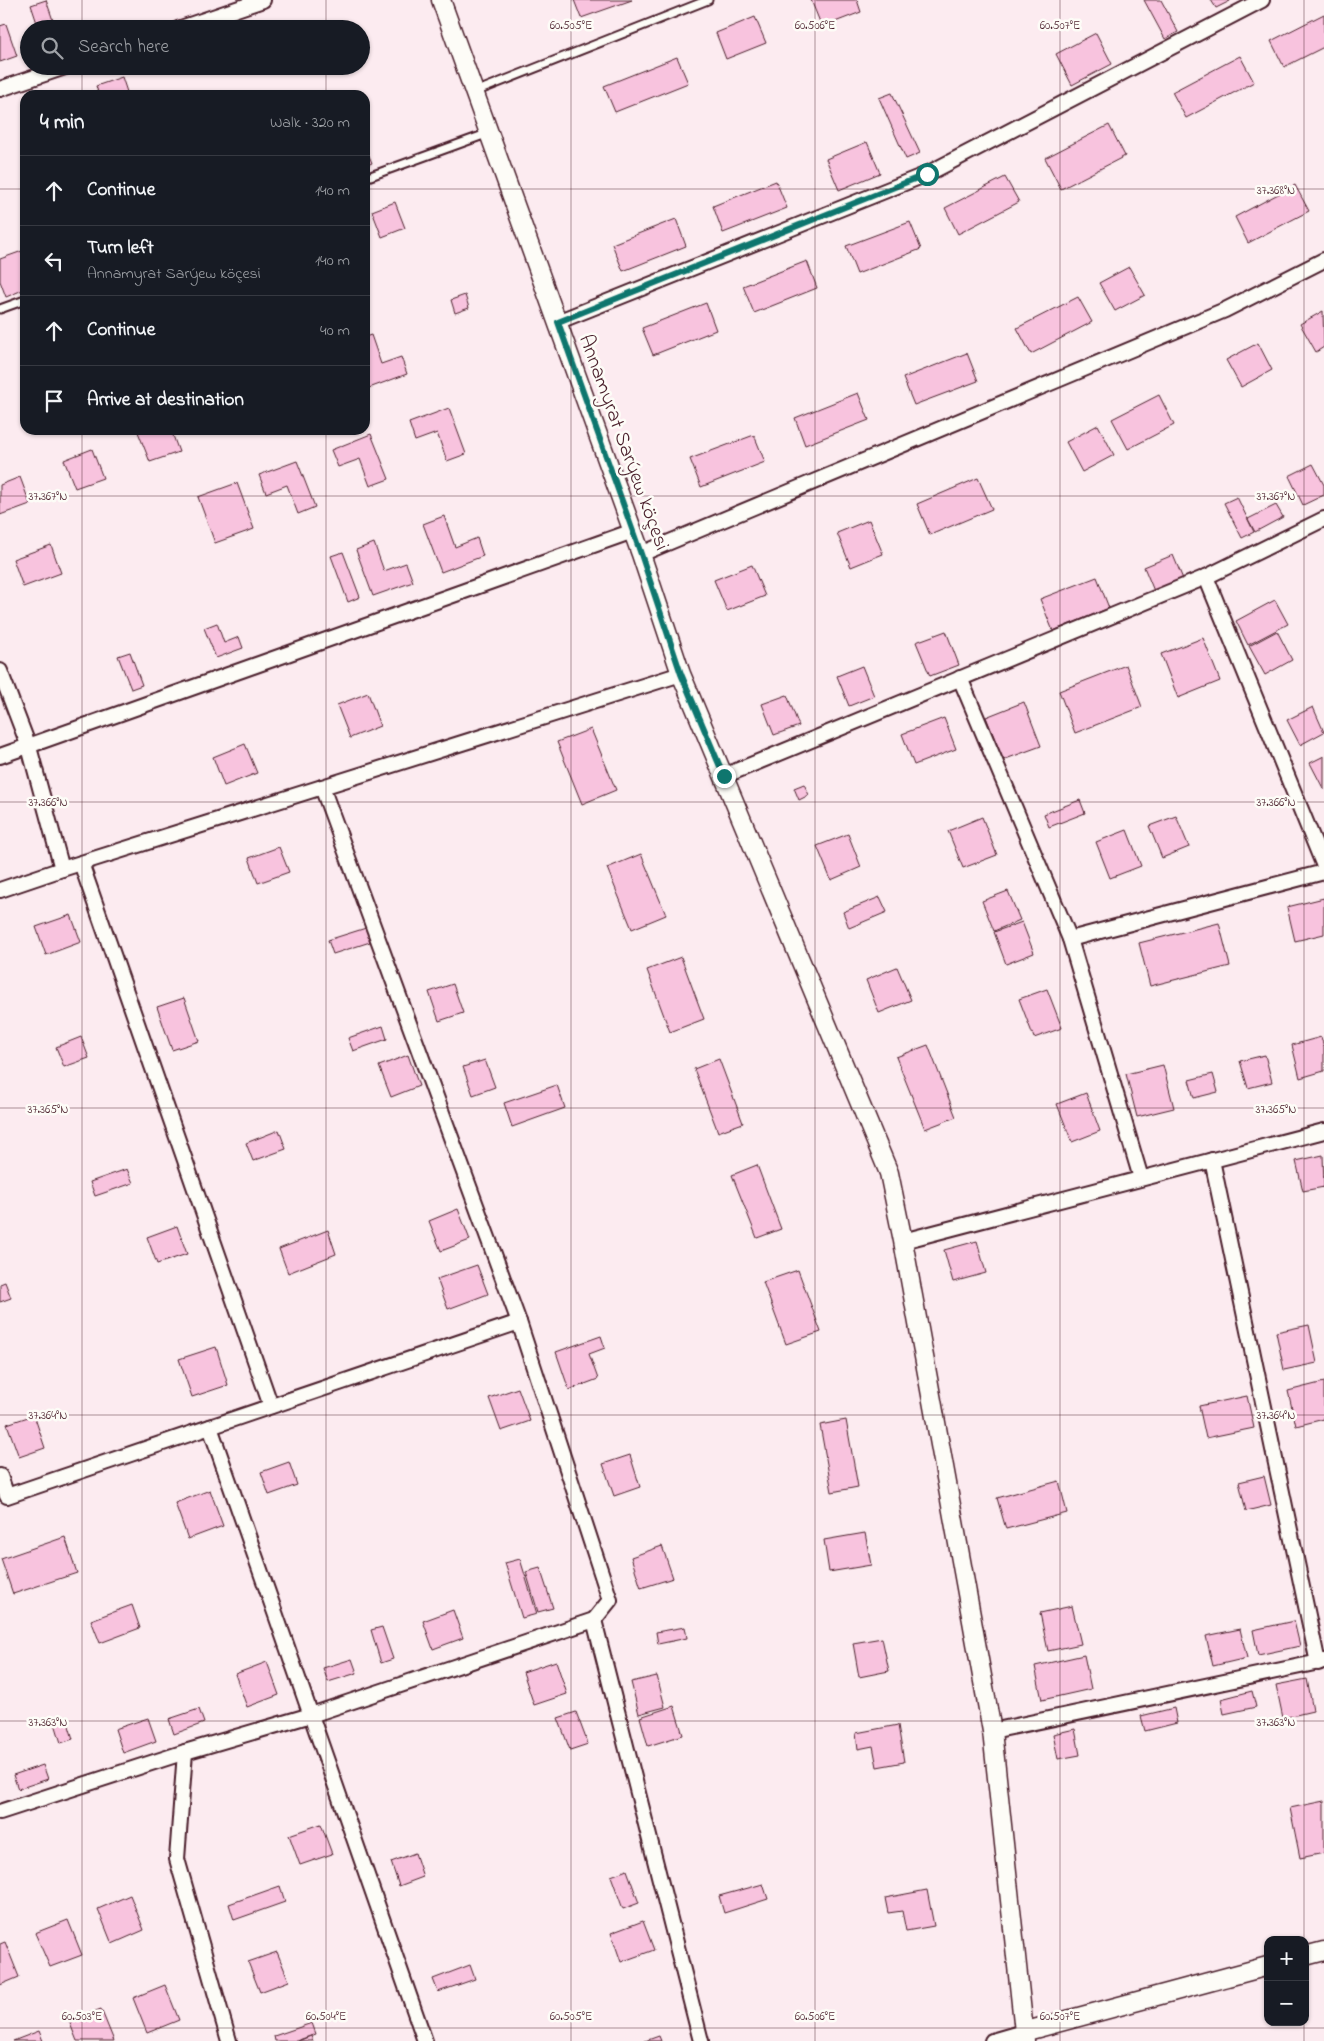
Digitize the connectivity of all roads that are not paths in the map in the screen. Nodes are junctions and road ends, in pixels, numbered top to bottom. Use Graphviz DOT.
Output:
graph roads {
  1 [pos="263,0"];
  2 [pos="442,0"];
  3 [pos="708,0"];
  4 [pos="1262,0"];
  5 [pos="204,20"];
  6 [pos="41,75"];
  7 [pos="0,89"];
  8 [pos="475,92"];
  9 [pos="489,133"];
  10 [pos="370,176"];
  11 [pos="1324,260"];
  12 [pos="20,302"];
  13 [pos="0,309"];
  14 [pos="558,322"];
  15 [pos="1324,519"];
  16 [pos="633,531"];
  17 [pos="641,554"];
  18 [pos="1206,577"];
  19 [pos="0,671"];
  20 [pos="681,674"];
  21 [pos="960,678"];
  22 [pos="29,747"];
  23 [pos="0,756"];
  24 [pos="724,776"];
  25 [pos="322,787"];
  26 [pos="81,863"];
  27 [pos="1324,866"];
  28 [pos="62,869"];
  29 [pos="1324,872"];
  30 [pos="0,890"];
  31 [pos="1070,939"];
  32 [pos="1324,1131"];
  33 [pos="1212,1160"];
  34 [pos="1141,1178"];
  35 [pos="904,1240"];
  36 [pos="519,1322"];
  37 [pos="271,1406"];
  38 [pos="210,1427"];
  39 [pos="0,1476"];
  40 [pos="594,1620"];
  41 [pos="1321,1662"];
  42 [pos="310,1715"];
  43 [pos="992,1731"];
  44 [pos="185,1752"];
  45 [pos="0,1812"];
  46 [pos="1324,1951"];
  47 [pos="1309,1955"];
  48 [pos="1264,1967"];
  49 [pos="1024,2036"];
  50 [pos="229,2041"];
  51 [pos="425,2041"];
  52 [pos="701,2041"];
  53 [pos="992,2041"];
  1 -- 5 [label="street"];
  2 -- 8 [label="street, Annamyrat Sarýew köçesi"];
  3 -- 8 [label="lane"];
  4 -- 14 [label="street"];
  6 -- 7 [label="street"];
  8 -- 9 [label="street, Annamyrat Sarýew köçesi"];
  9 -- 10 [label="lane"];
  9 -- 14 [label="street, Annamyrat Sarýew köçesi"];
  11 -- 17 [label="street"];
  12 -- 13 [label="lane"];
  14 -- 16 [label="street, Annamyrat Sarýew köçesi"];
  15 -- 18 [label="street"];
  16 -- 17 [label="street, Annamyrat Sarýew köçesi"];
  16 -- 22 [label="street"];
  17 -- 20 [label="street, Annamyrat Sarýew köçesi"];
  18 -- 21 [label="street"];
  18 -- 27 [label="street"];
  19 -- 22 [label="street"];
  20 -- 24 [label="street, Annamyrat Sarýew köçesi"];
  20 -- 25 [label="street"];
  21 -- 24 [label="street"];
  21 -- 31 [label="street"];
  22 -- 23 [label="street"];
  22 -- 28 [label="street"];
  24 -- 35 [label="street, Annamyrat Sarýew köçesi"];
  25 -- 26 [label="street"];
  25 -- 36 [label="street"];
  26 -- 28 [label="street"];
  26 -- 37 [label="street"];
  28 -- 30 [label="street"];
  29 -- 31 [label="street"];
  31 -- 34 [label="street"];
  32 -- 33 [label="street"];
  33 -- 34 [label="street"];
  33 -- 41 [label="street"];
  34 -- 35 [label="street"];
  35 -- 43 [label="street, Annamyrat Sarýew köçesi"];
  36 -- 37 [label="street"];
  36 -- 40 [label="street"];
  37 -- 38 [label="street"];
  38 -- 39 [label="street"];
  38 -- 42 [label="street"];
  40 -- 42 [label="street"];
  40 -- 52 [label="street"];
  41 -- 43 [label="street"];
  42 -- 44 [label="street"];
  42 -- 51 [label="street"];
  43 -- 49 [label="street, Annamyrat Sarýew köçesi"];
  44 -- 45 [label="street"];
  44 -- 50 [label="street"];
  46 -- 47 [label="street"];
  48 -- 49 [label="street"];
  49 -- 53 [label="street"];
}
